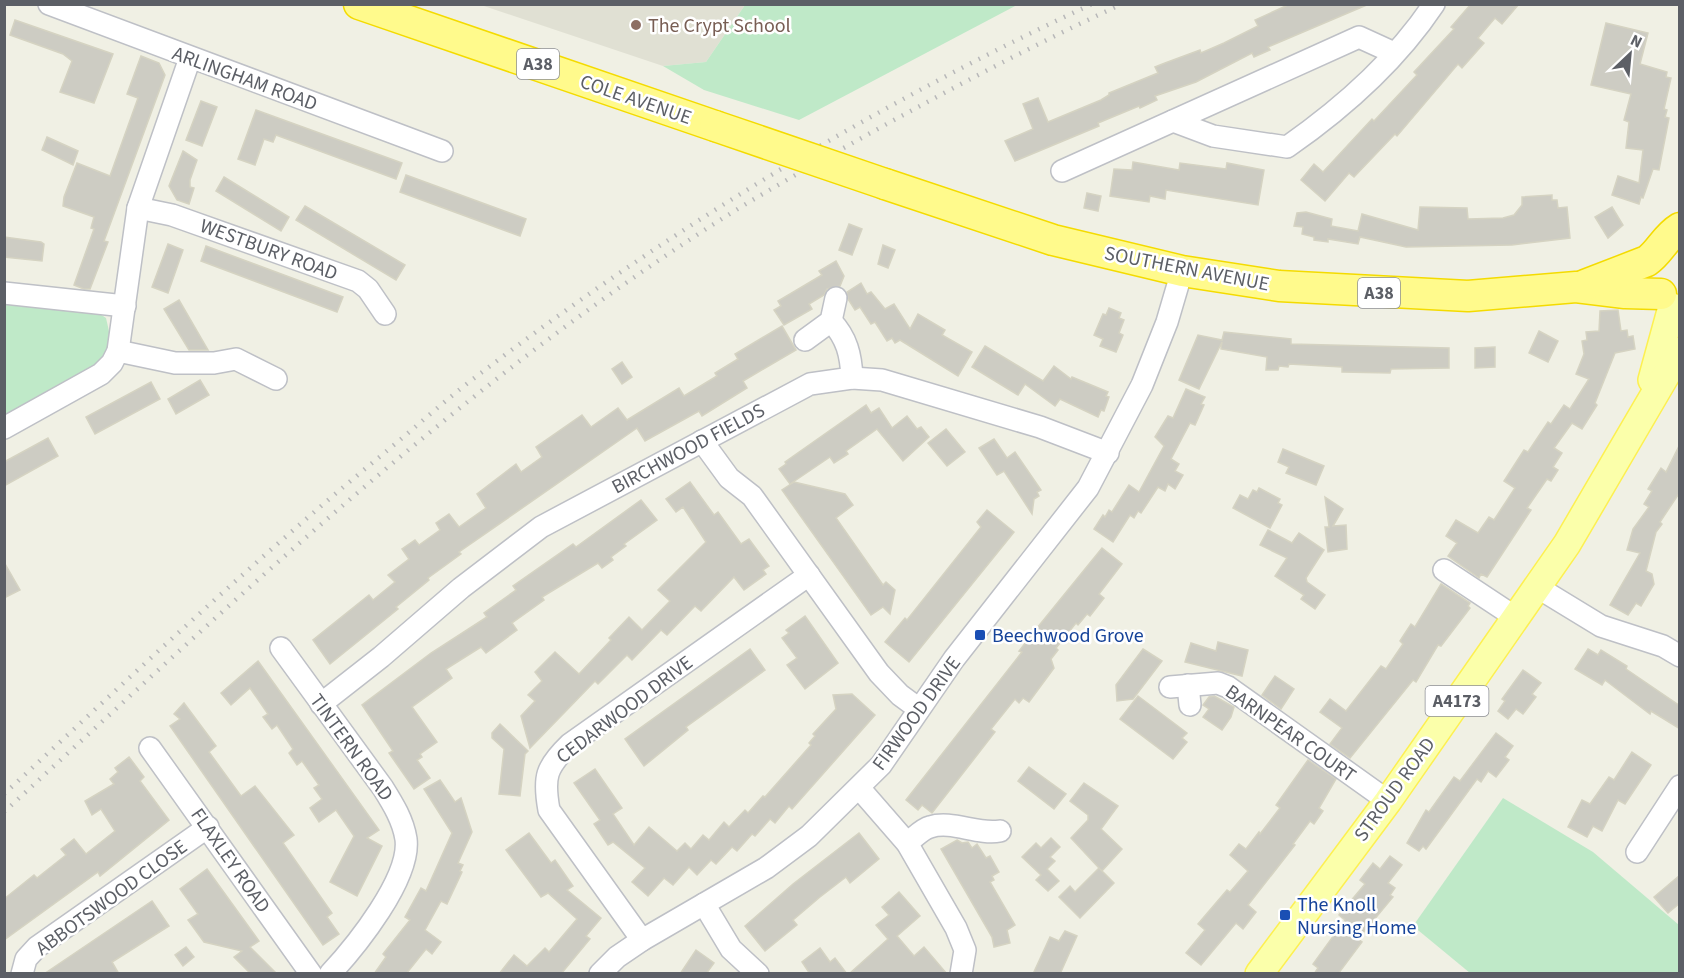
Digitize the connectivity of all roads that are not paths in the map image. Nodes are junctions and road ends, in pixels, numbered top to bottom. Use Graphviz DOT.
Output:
graph roads {
  1 [pos="49,4"];
  2 [pos="359,4"];
  3 [pos="1434,4"];
  4 [pos="1394,53"];
  5 [pos="190,58"];
  6 [pos="1173,121"];
  7 [pos="442,151"];
  8 [pos="811,159"];
  9 [pos="1062,171"];
  10 [pos="138,208"];
  11 [pos="1680,228"];
  12 [pos="1655,256"];
  13 [pos="1182,271"];
  14 [pos="1576,287"];
  15 [pos="4,293"];
  16 [pos="836,298"];
  17 [pos="1671,304"];
  18 [pos="125,306"];
  19 [pos="385,314"];
  20 [pos="831,321"];
  21 [pos="805,340"];
  22 [pos="1680,351"];
  23 [pos="115,357"];
  24 [pos="852,378"];
  25 [pos="276,379"];
  26 [pos="1638,418"];
  27 [pos="4,428"];
  28 [pos="702,441"];
  29 [pos="1108,453"];
  30 [pos="1444,570"];
  31 [pos="809,575"];
  32 [pos="1537,586"];
  33 [pos="1515,618"];
  34 [pos="281,648"];
  35 [pos="1680,656"];
  36 [pos="1183,693"];
  37 [pos="321,704"];
  38 [pos="919,709"];
  39 [pos="150,748"];
  40 [pos="1680,786"];
  41 [pos="860,789"];
  42 [pos="1388,801"];
  43 [pos="208,827"];
  44 [pos="994,832"];
  45 [pos="907,843"];
  46 [pos="1634,853"];
  47 [pos="704,904"];
  48 [pos="651,935"];
  49 [pos="22,974"];
  50 [pos="311,974"];
  51 [pos="330,974"];
  52 [pos="600,974"];
  53 [pos="758,974"];
  54 [pos="961,974"];
  55 [pos="1258,974"];
  1 -- 5 [label="street, ARLINGHAM ROAD"];
  2 -- 8 [label="highway, COLE AVENUE / A38, bridge"];
  3 -- 4 [label="street"];
  4 -- 6 [label="street"];
  4 -- 6 [label="street"];
  5 -- 7 [label="street, ARLINGHAM ROAD"];
  5 -- 10 [label="street"];
  6 -- 9 [label="street"];
  8 -- 13 [label="highway, SOUTHERN AVENUE / A38, bridge"];
  10 -- 18 [label="street"];
  10 -- 19 [label="street, WESTBURY ROAD"];
  11 -- 12 [label="highway, A38"];
  12 -- 14 [label="highway, A38"];
  12 -- 17 [label="highway"];
  13 -- 14 [label="highway, SOUTHERN AVENUE / A38"];
  13 -- 29 [label="street, FIRWOOD DRIVE"];
  14 -- 17 [label="highway, A38"];
  15 -- 18 [label="street"];
  16 -- 20 [label="street"];
  17 -- 26 [label="main road, A4173"];
  18 -- 23 [label="street"];
  20 -- 21 [label="street"];
  20 -- 24 [label="street"];
  22 -- 26 [label="main road, A4173"];
  23 -- 25 [label="street"];
  23 -- 27 [label="street"];
  24 -- 28 [label="street, BIRCHWOOD FIELDS"];
  24 -- 29 [label="street, BIRCHWOOD FIELDS"];
  26 -- 32 [label="main road, STROUD ROAD / A4173"];
  28 -- 31 [label="street"];
  28 -- 37 [label="street, BIRCHWOOD FIELDS"];
  29 -- 38 [label="street, FIRWOOD DRIVE"];
  30 -- 33 [label="street"];
  31 -- 38 [label="street"];
  31 -- 48 [label="street, CEDARWOOD DRIVE"];
  32 -- 33 [label="main road, STROUD ROAD / A4173"];
  32 -- 35 [label="street"];
  33 -- 42 [label="main road, STROUD ROAD / A4173"];
  34 -- 37 [label="street, TINTERN ROAD"];
  36 -- 42 [label="street, BARNPEAR COURT"];
  37 -- 51 [label="street, TINTERN ROAD"];
  38 -- 41 [label="street, FIRWOOD DRIVE"];
  39 -- 43 [label="street, FLAXLEY ROAD"];
  40 -- 46 [label="street"];
  41 -- 45 [label="street"];
  41 -- 47 [label="street, FIRWOOD DRIVE"];
  42 -- 55 [label="main road, STROUD ROAD / A4173"];
  43 -- 49 [label="street, ABBOTSWOOD CLOSE"];
  43 -- 50 [label="street, FLAXLEY ROAD"];
  44 -- 45 [label="street"];
  45 -- 54 [label="street"];
  47 -- 48 [label="street, FIRWOOD DRIVE"];
  47 -- 53 [label="street"];
  48 -- 52 [label="street, FIRWOOD DRIVE"];
}
